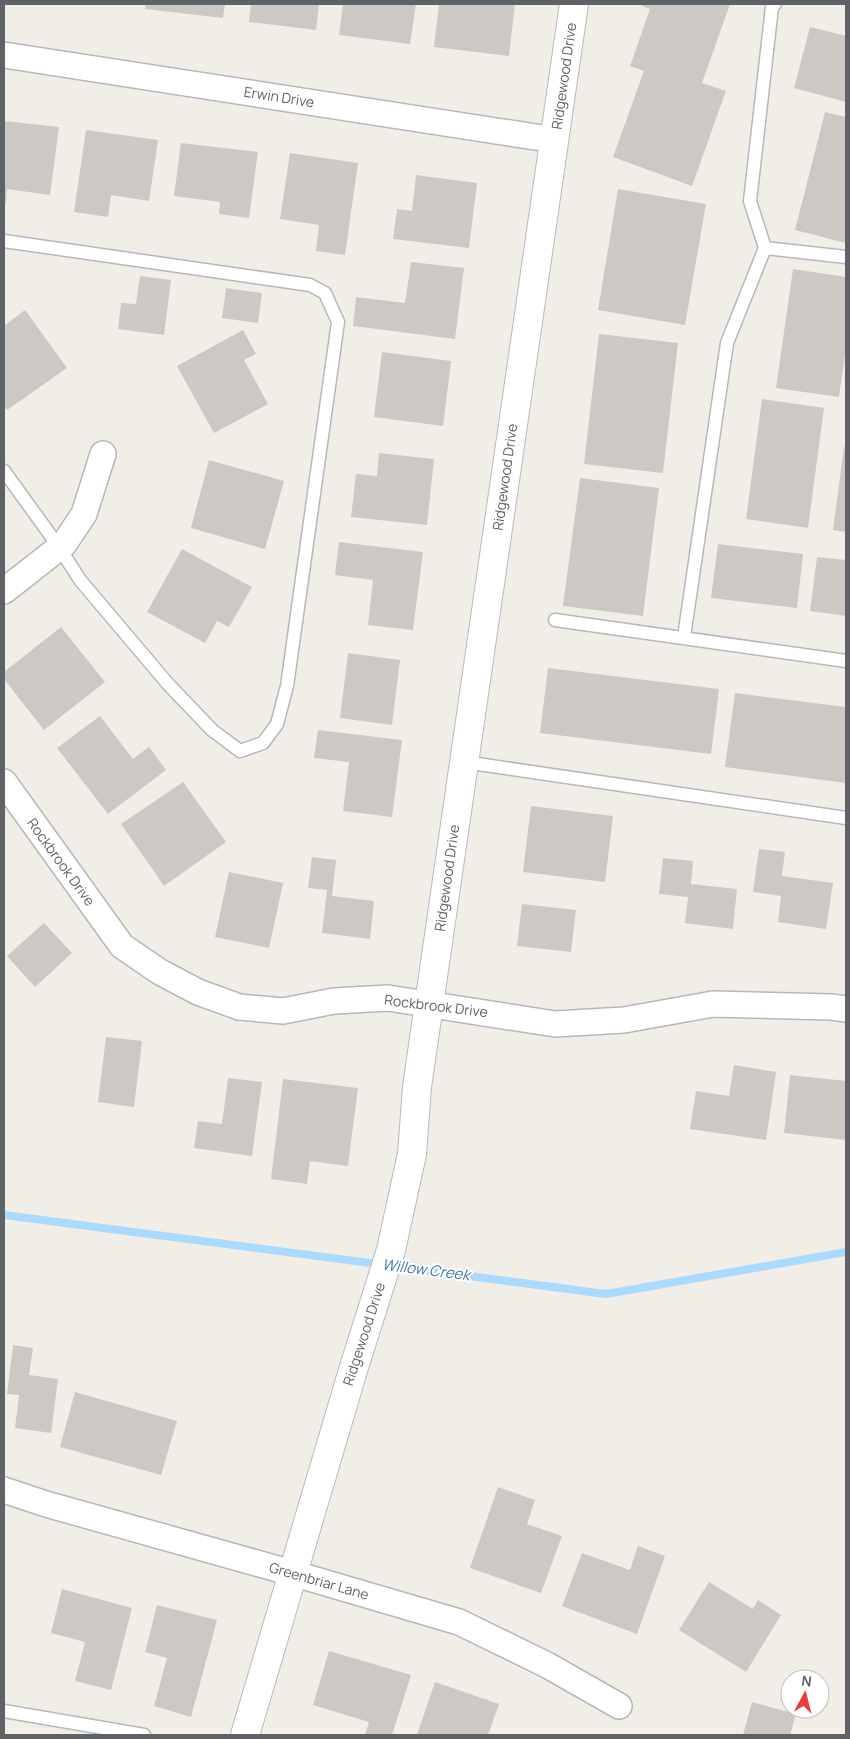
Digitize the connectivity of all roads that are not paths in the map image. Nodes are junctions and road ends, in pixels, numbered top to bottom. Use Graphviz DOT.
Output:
graph roads {
  1 [pos="574,4"];
  2 [pos="775,4"];
  3 [pos="4,55"];
  4 [pos="554,140"];
  5 [pos="4,241"];
  6 [pos="765,248"];
  7 [pos="846,257"];
  8 [pos="103,454"];
  9 [pos="4,471"];
  10 [pos="59,547"];
  11 [pos="4,591"];
  12 [pos="555,620"];
  13 [pos="684,637"];
  14 [pos="846,661"];
  15 [pos="464,762"];
  16 [pos="4,782"];
  17 [pos="846,818"];
  18 [pos="430,1003"];
  19 [pos="846,1009"];
  20 [pos="4,1490"];
  21 [pos="292,1573"];
  22 [pos="619,1706"];
  23 [pos="4,1711"];
  24 [pos="144,1735"];
  25 [pos="245,1735"];
  1 -- 4 [label="street, Ridgewood Drive"];
  2 -- 6 [label="lane"];
  3 -- 4 [label="street, Erwin Drive"];
  4 -- 15 [label="street, Ridgewood Drive"];
  5 -- 10 [label="lane"];
  6 -- 7 [label="lane"];
  6 -- 13 [label="lane"];
  8 -- 10 [label="street"];
  9 -- 10 [label="lane"];
  10 -- 11 [label="street"];
  12 -- 13 [label="lane"];
  13 -- 14 [label="lane"];
  15 -- 17 [label="lane"];
  15 -- 18 [label="street, Ridgewood Drive"];
  16 -- 18 [label="street, Rockbrook Drive"];
  18 -- 19 [label="street, Rockbrook Drive"];
  18 -- 21 [label="street, Ridgewood Drive"];
  20 -- 21 [label="street, Greenbriar Lane"];
  21 -- 22 [label="street, Greenbriar Lane"];
  21 -- 25 [label="street, Ridgewood Drive"];
  23 -- 24 [label="lane"];
}
